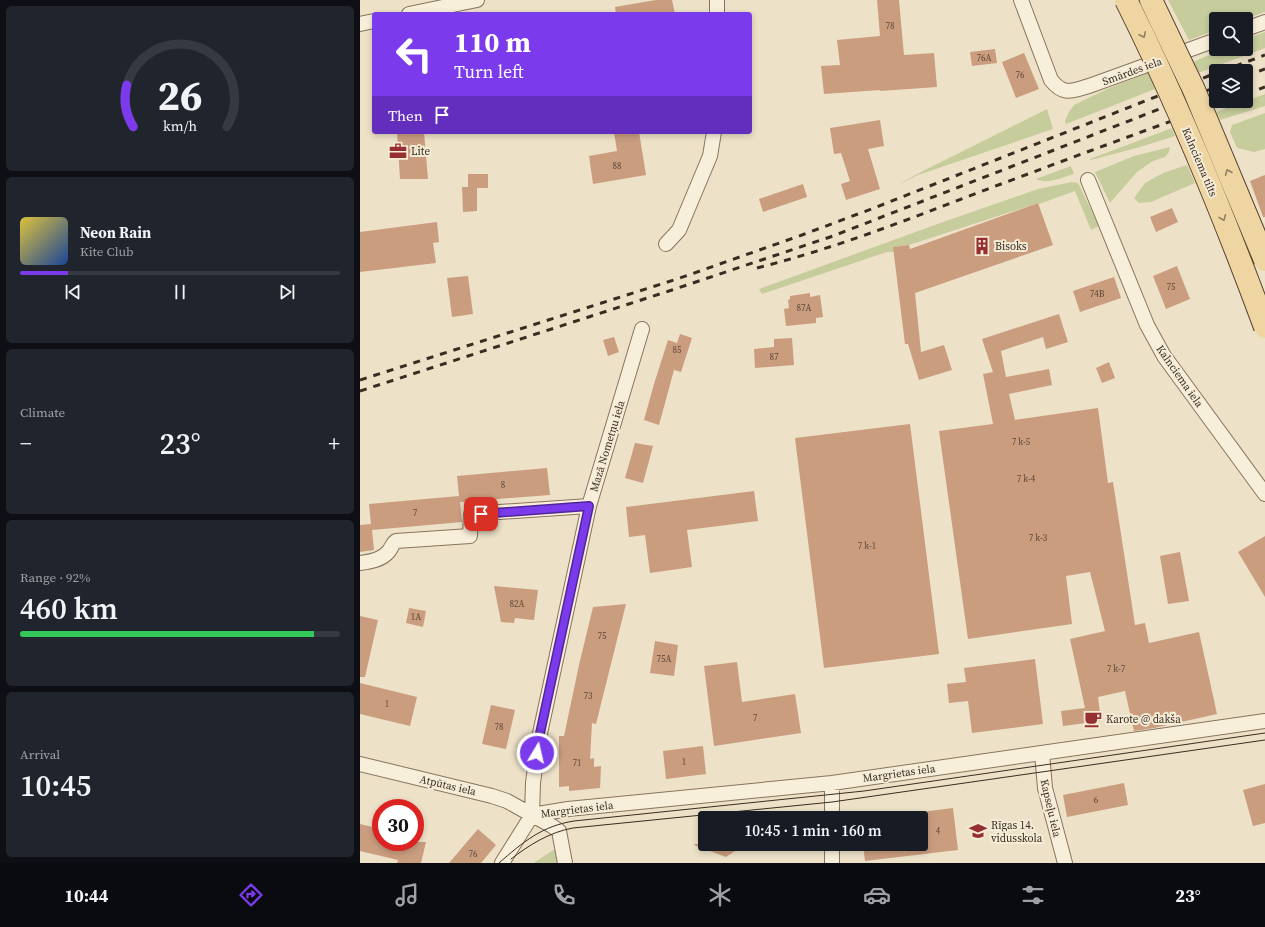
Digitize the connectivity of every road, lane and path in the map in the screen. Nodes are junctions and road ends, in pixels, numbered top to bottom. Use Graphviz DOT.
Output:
graph roads {
  1 [pos="477,0"];
  2 [pos="717,0"];
  3 [pos="1021,0"];
  4 [pos="1126,0"];
  5 [pos="1151,0"];
  6 [pos="419,12"];
  7 [pos="717,12"];
  8 [pos="372,21"];
  9 [pos="1265,22"];
  10 [pos="360,24"];
  11 [pos="1253,26"];
  12 [pos="1209,43"];
  13 [pos="714,134"];
  14 [pos="1088,180"];
  15 [pos="666,244"];
  16 [pos="1265,260"];
  17 [pos="1265,327"];
  18 [pos="642,329"];
  19 [pos="1265,494"];
  20 [pos="589,506"];
  21 [pos="360,563"];
  22 [pos="1265,721"];
  23 [pos="1042,752"];
  24 [pos="360,764"];
  25 [pos="832,783"];
  26 [pos="832,811"];
  27 [pos="532,815"];
  28 [pos="832,851"];
  29 [pos="502,863"];
  30 [pos="565,863"];
  31 [pos="832,863"];
  32 [pos="1065,863"];
  1 -- 6 [label="street"];
  2 -- 7 [label="street"];
  3 -- 12 [label="street, Smārdes iela"];
  4 -- 17 [label="main road, Kalnciema tilts, one-way, bridge"];
  16 -- 5 [label="main road, Kalnciema tilts, one-way, bridge"];
  8 -- 10 [label="street"];
  9 -- 11 [label="street"];
  13 -- 15 [label="street"];
  14 -- 19 [label="street, Kalnciema iela"];
  18 -- 20 [label="street, Mazā Nometņu iela"];
  20 -- 21 [label="street"];
  20 -- 27 [label="street, Mazā Nometņu iela"];
  22 -- 23 [label="street, Margrietas iela"];
  23 -- 25 [label="street, Margrietas iela"];
  23 -- 32 [label="street, Kapseļu iela"];
  24 -- 27 [label="street, Atpūtas iela"];
  25 -- 26 [label="street"];
  25 -- 27 [label="street, Margrietas iela"];
  27 -- 29 [label="street"];
  27 -- 30 [label="street, Atpūtas iela"];
  28 -- 31 [label="street"];
}
